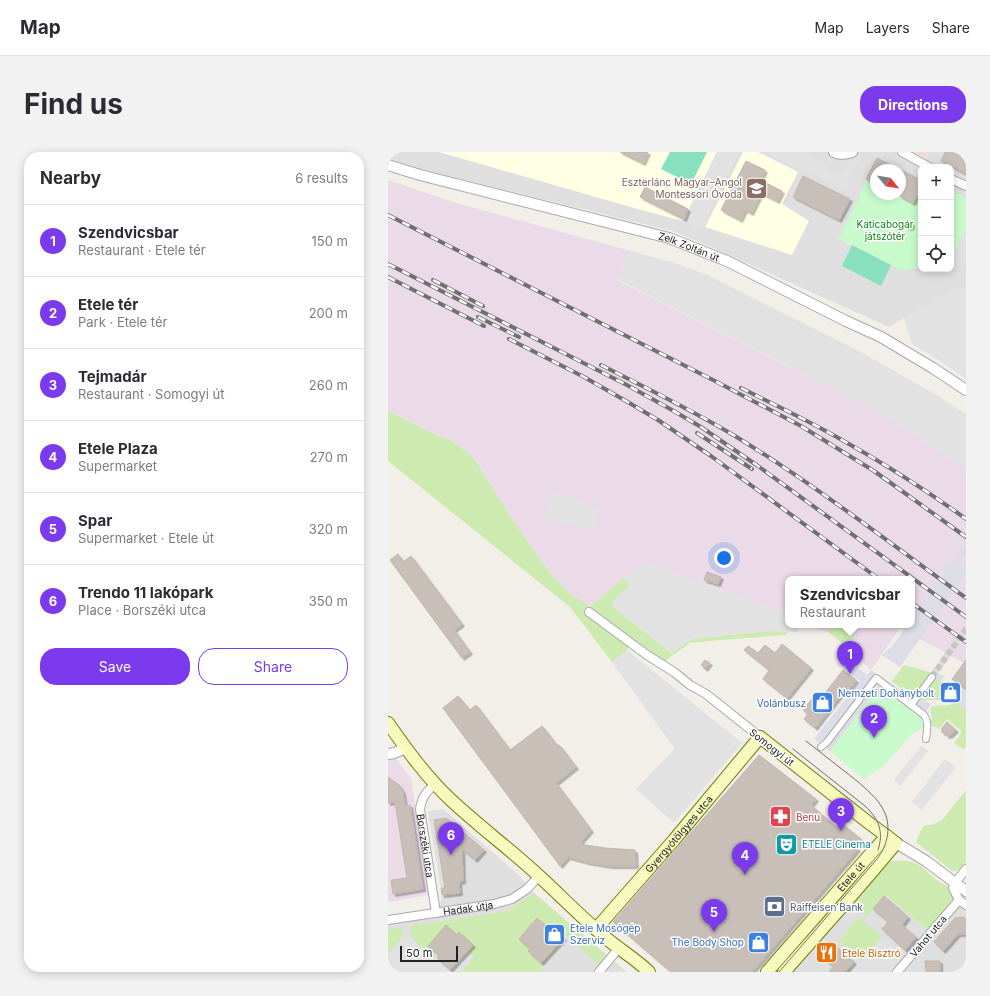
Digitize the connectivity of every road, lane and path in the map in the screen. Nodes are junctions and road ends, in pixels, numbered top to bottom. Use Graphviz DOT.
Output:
graph roads {
  1 [pos="834,152"];
  2 [pos="852,152"];
  3 [pos="902,152"];
  4 [pos="924,164"];
  5 [pos="388,165"];
  6 [pos="954,180"];
  7 [pos="966,186"];
  8 [pos="966,390"];
  9 [pos="589,612"];
  10 [pos="932,677"];
  11 [pos="911,705"];
  12 [pos="388,727"];
  13 [pos="760,737"];
  14 [pos="926,739"];
  15 [pos="821,747"];
  16 [pos="406,748"];
  17 [pos="388,754"];
  18 [pos="435,784"];
  19 [pos="869,823"];
  20 [pos="892,840"];
  21 [pos="873,851"];
  22 [pos="966,869"];
  23 [pos="539,876"];
  24 [pos="955,883"];
  25 [pos="966,891"];
  26 [pos="963,902"];
  27 [pos="436,913"];
  28 [pos="388,920"];
  29 [pos="596,929"];
  30 [pos="619,948"];
  31 [pos="906,969"];
  32 [pos="598,972"];
  33 [pos="649,972"];
  34 [pos="767,972"];
  35 [pos="784,972"];
  36 [pos="897,972"];
  1 -- 2 [label="street"];
  3 -- 4 [label="street"];
  5 -- 8 [label="street, Zelk Zoltán út"];
  6 -- 7 [label="street"];
  9 -- 13 [label="street, Somogyi út"];
  10 -- 11 [label="street"];
  11 -- 14 [label="street"];
  11 -- 15 [label="street"];
  12 -- 16 [label="main road"];
  13 -- 19 [label="main road, Somogyi út"];
  13 -- 29 [label="main road, Gyergyótölgyes utca"];
  16 -- 17 [label="street"];
  16 -- 18 [label="main road"];
  18 -- 23 [label="main road"];
  18 -- 27 [label="street, Borszéki utca"];
  19 -- 20 [label="main road, Somogyi út"];
  19 -- 21 [label="main road"];
  20 -- 21 [label="main road, Etele út"];
  20 -- 24 [label="street, Somogyi út"];
  20 -- 35 [label="main road, Etele út"];
  21 -- 34 [label="main road, Etele út"];
  22 -- 24 [label="street"];
  23 -- 27 [label="street, Hadak útja"];
  23 -- 29 [label="main road"];
  24 -- 25 [label="street, Somogyi út"];
  24 -- 26 [label="street"];
  26 -- 31 [label="street, Vahot utca"];
  27 -- 28 [label="street, Hadak útja"];
  29 -- 30 [label="main road"];
  30 -- 32 [label="street"];
  30 -- 33 [label="main road"];
  31 -- 36 [label="street, Vahot utca"];
}
